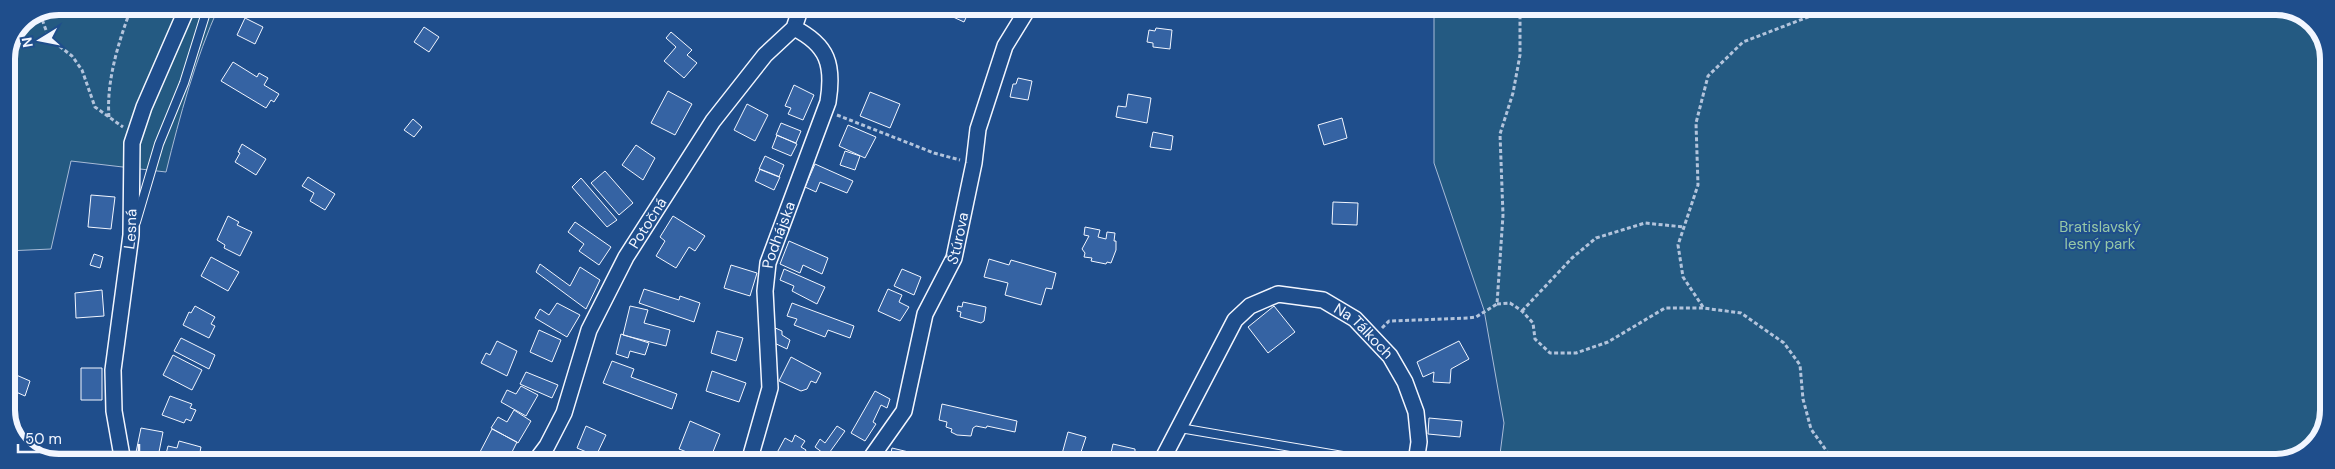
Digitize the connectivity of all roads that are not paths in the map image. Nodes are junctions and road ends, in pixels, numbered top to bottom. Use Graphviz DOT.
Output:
graph roads {
  1 [pos="184,15"];
  2 [pos="205,15"];
  3 [pos="798,15"];
  4 [pos="1024,15"];
  5 [pos="794,28"];
  6 [pos="131,235"];
  7 [pos="1180,428"];
  8 [pos="122,454"];
  9 [pos="541,454"];
  10 [pos="750,454"];
  11 [pos="874,454"];
  12 [pos="1165,454"];
  13 [pos="1331,454"];
  14 [pos="1417,454"];
  1 -- 6 [label="street, Lesná"];
  2 -- 6 [label="lane"];
  3 -- 5 [label="street, Potočná"];
  4 -- 11 [label="street, Štúrova"];
  5 -- 9 [label="street, Potočná"];
  5 -- 10 [label="street, Podhájska"];
  6 -- 8 [label="street, Lesná"];
  7 -- 12 [label="street, Na Tálkoch"];
  7 -- 13 [label="lane"];
  7 -- 14 [label="street, Na Tálkoch"];
}
